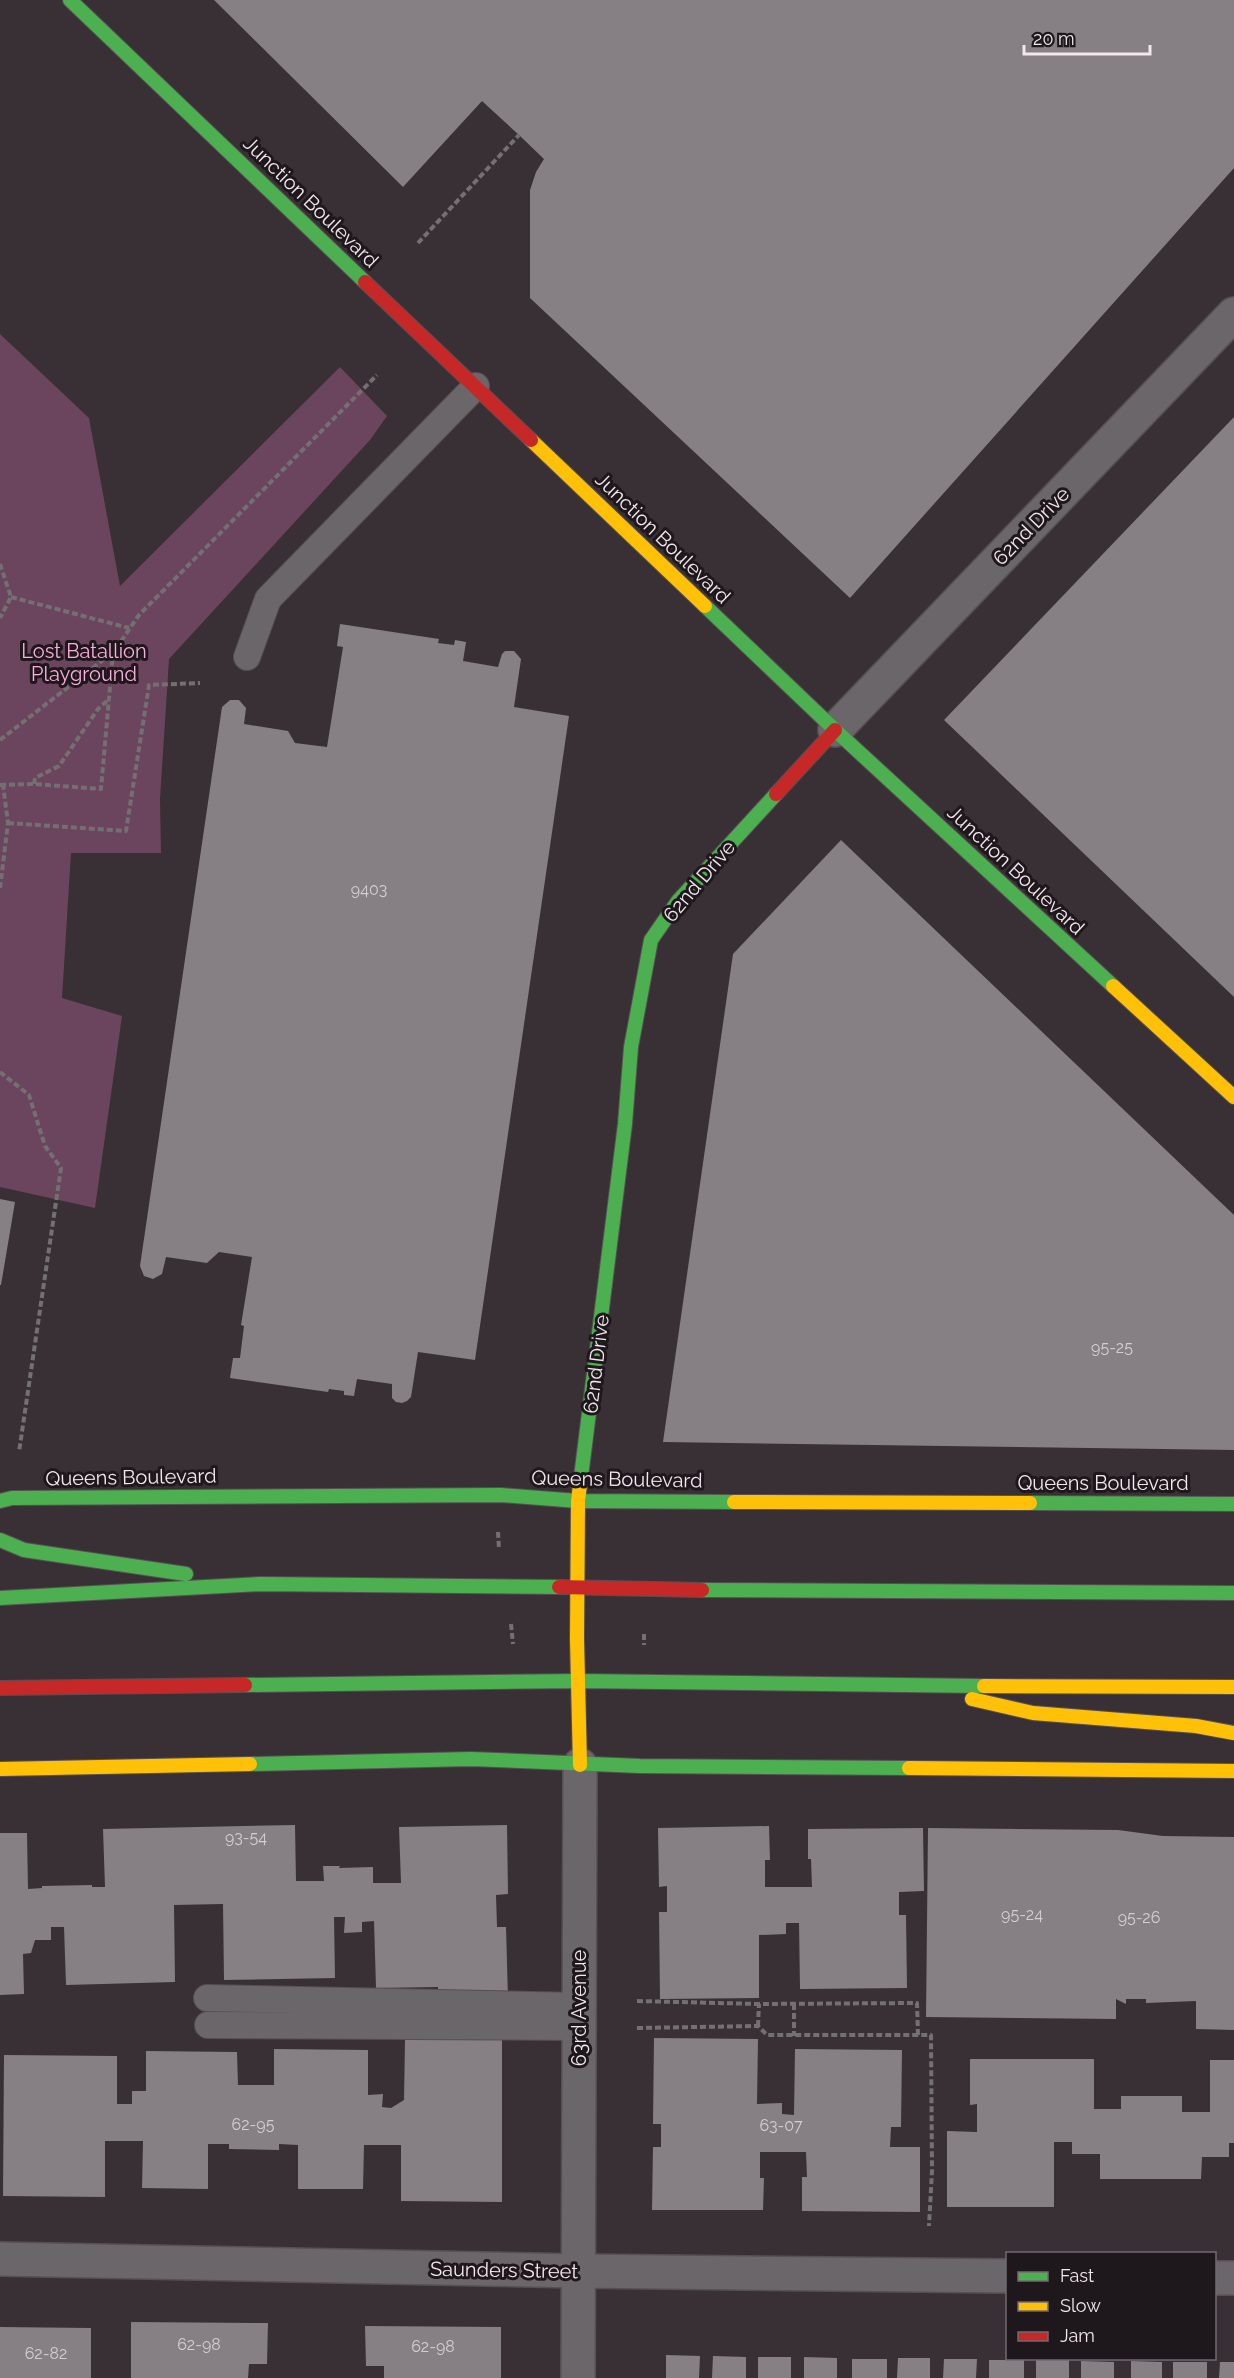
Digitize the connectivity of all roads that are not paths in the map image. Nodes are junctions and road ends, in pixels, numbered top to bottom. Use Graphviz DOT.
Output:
graph roads {
  1 [pos="70,0"];
  2 [pos="1234,314"];
  3 [pos="476,386"];
  4 [pos="247,657"];
  5 [pos="835,730"];
  6 [pos="1234,1097"];
  7 [pos="0,1501"];
  8 [pos="578,1501"];
  9 [pos="1234,1504"];
  10 [pos="0,1540"];
  11 [pos="260,1584"];
  12 [pos="578,1587"];
  13 [pos="1234,1593"];
  14 [pos="0,1598"];
  15 [pos="577,1639"];
  16 [pos="578,1681"];
  17 [pos="911,1686"];
  18 [pos="1234,1687"];
  19 [pos="0,1688"];
  20 [pos="1234,1733"];
  21 [pos="580,1765"];
  22 [pos="0,1769"];
  23 [pos="1234,1771"];
  24 [pos="207,1998"];
  25 [pos="579,2016"];
  26 [pos="208,2025"];
  27 [pos="0,2259"];
  28 [pos="579,2271"];
  29 [pos="1006,2276"];
  30 [pos="1216,2278"];
  31 [pos="1234,2278"];
  32 [pos="578,2378"];
  1 -- 3 [label="main road, Junction Boulevard"];
  2 -- 5 [label="street, 62nd Drive"];
  3 -- 4 [label="lane"];
  3 -- 5 [label="main road, Junction Boulevard"];
  5 -- 6 [label="main road, Junction Boulevard"];
  5 -- 8 [label="main road, 62nd Drive"];
  7 -- 8 [label="main road, Queens Boulevard"];
  8 -- 9 [label="main road, Queens Boulevard"];
  8 -- 12 [label="main road, 62nd Drive"];
  10 -- 11 [label="main road"];
  11 -- 12 [label="main road"];
  11 -- 14 [label="main road"];
  12 -- 13 [label="main road"];
  12 -- 15 [label="main road, 62nd Drive"];
  15 -- 16 [label="main road, 63rd Avenue"];
  16 -- 17 [label="main road"];
  16 -- 19 [label="main road"];
  16 -- 21 [label="main road, 63rd Avenue"];
  17 -- 18 [label="main road"];
  17 -- 20 [label="main road"];
  21 -- 22 [label="main road"];
  21 -- 23 [label="main road"];
  21 -- 25 [label="street, 63rd Avenue"];
  24 -- 25 [label="lane"];
  25 -- 26 [label="lane"];
  25 -- 28 [label="street, 63rd Avenue"];
  27 -- 28 [label="street, Saunders Street"];
  28 -- 29 [label="street, Saunders Street"];
  28 -- 32 [label="street, 63rd Avenue"];
  30 -- 31 [label="street"];
}
